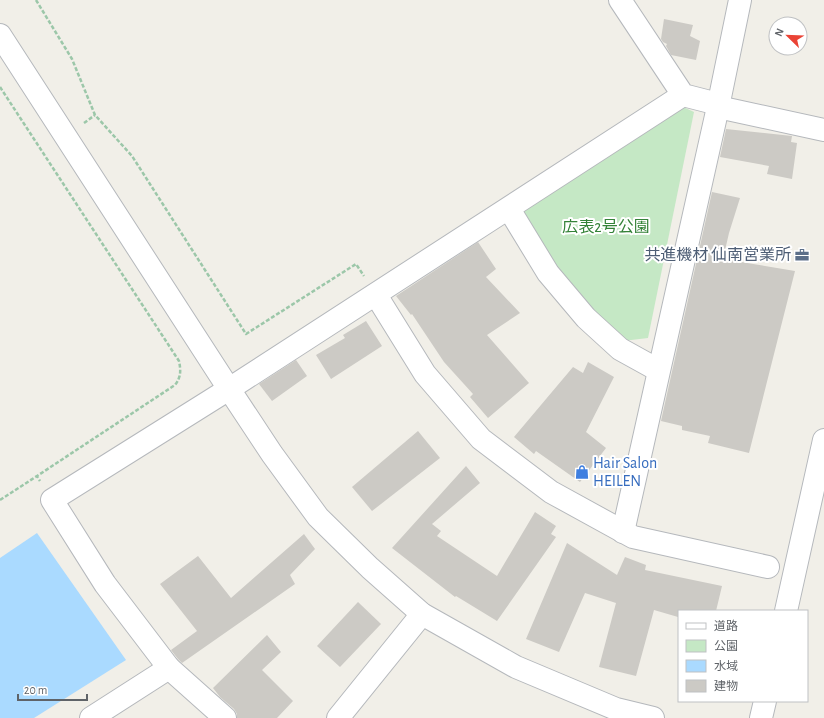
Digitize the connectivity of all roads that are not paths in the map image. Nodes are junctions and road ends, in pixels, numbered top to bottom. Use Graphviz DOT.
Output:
graph roads {
  1 [pos="620,0"];
  2 [pos="740,0"];
  3 [pos="0,35"];
  4 [pos="683,95"];
  5 [pos="718,105"];
  6 [pos="824,130"];
  7 [pos="509,208"];
  8 [pos="376,295"];
  9 [pos="658,370"];
  10 [pos="229,389"];
  11 [pos="824,440"];
  12 [pos="623,532"];
  13 [pos="768,567"];
  14 [pos="786,610"];
  15 [pos="422,614"];
  16 [pos="169,668"];
  17 [pos="765,702"];
  18 [pos="91,718"];
  19 [pos="225,718"];
  20 [pos="338,718"];
  21 [pos="652,718"];
  22 [pos="761,718"];
  1 -- 4 [label="street"];
  2 -- 5 [label="street"];
  3 -- 10 [label="street"];
  4 -- 5 [label="street"];
  4 -- 7 [label="street"];
  5 -- 6 [label="street"];
  5 -- 9 [label="street"];
  7 -- 8 [label="street"];
  7 -- 9 [label="street"];
  8 -- 10 [label="street"];
  8 -- 12 [label="street"];
  9 -- 12 [label="street"];
  10 -- 15 [label="street"];
  10 -- 16 [label="street"];
  11 -- 14 [label="street"];
  12 -- 13 [label="street"];
  15 -- 20 [label="street"];
  15 -- 21 [label="street"];
  16 -- 18 [label="street"];
  16 -- 19 [label="street"];
  17 -- 22 [label="street"];
}
